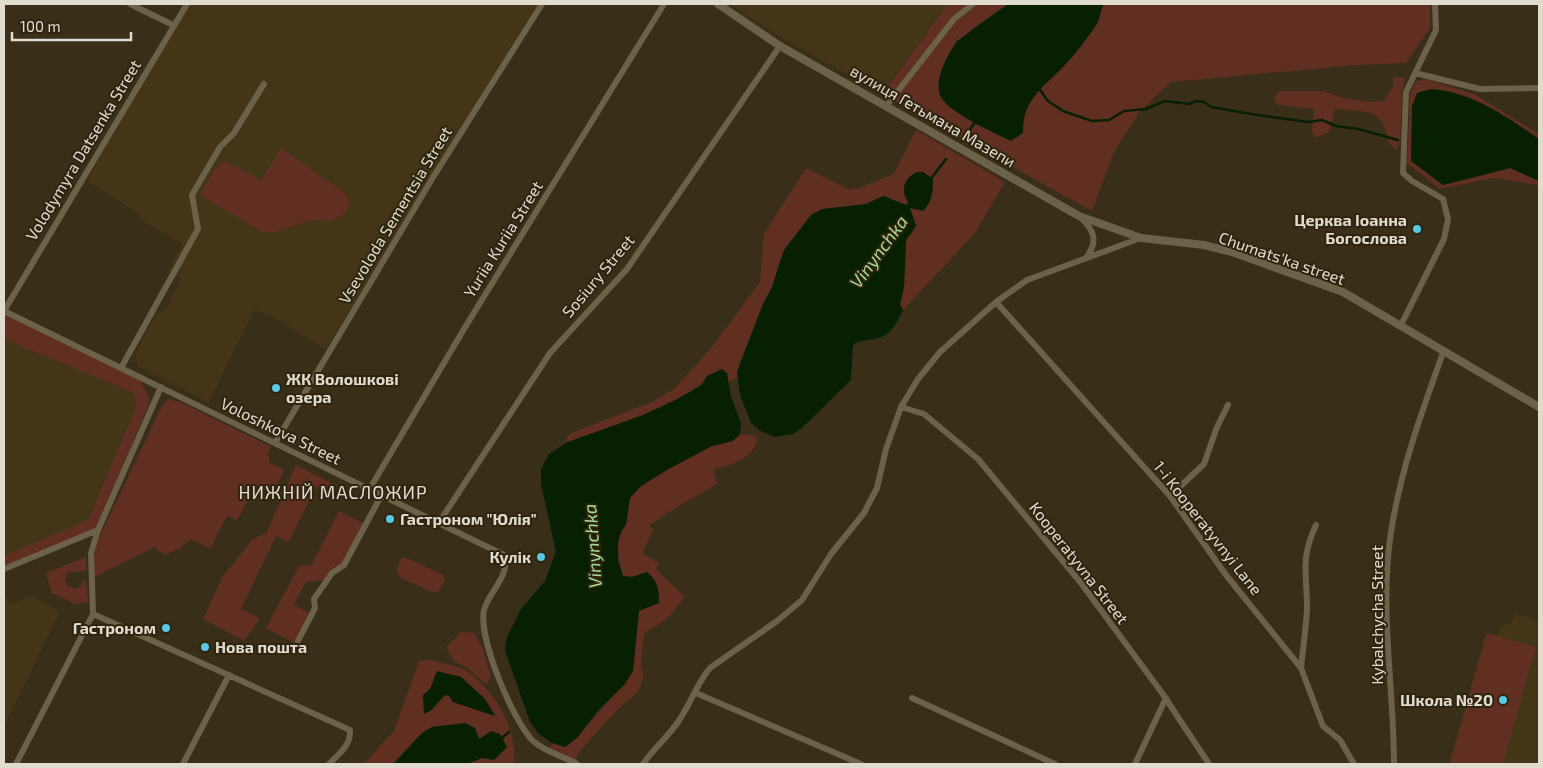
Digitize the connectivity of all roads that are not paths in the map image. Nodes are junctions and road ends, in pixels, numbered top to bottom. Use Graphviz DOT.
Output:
graph roads {
  1 [pos="130,4"];
  2 [pos="186,4"];
  3 [pos="542,4"];
  4 [pos="664,4"];
  5 [pos="718,4"];
  6 [pos="972,4"];
  7 [pos="1435,4"];
  8 [pos="173,25"];
  9 [pos="780,46"];
  10 [pos="1415,73"];
  11 [pos="264,84"];
  12 [pos="1539,88"];
  13 [pos="886,105"];
  14 [pos="1079,216"];
  15 [pos="1141,238"];
  16 [pos="1086,259"];
  17 [pos="996,302"];
  18 [pos="4,311"];
  19 [pos="1401,325"];
  20 [pos="1443,353"];
  21 [pos="120,368"];
  22 [pos="161,387"];
  23 [pos="1228,404"];
  24 [pos="901,406"];
  25 [pos="1539,407"];
  26 [pos="275,443"];
  27 [pos="369,490"];
  28 [pos="380,496"];
  29 [pos="1170,496"];
  30 [pos="438,524"];
  31 [pos="1316,525"];
  32 [pos="98,530"];
  33 [pos="4,569"];
  34 [pos="94,614"];
  35 [pos="298,641"];
  36 [pos="1301,668"];
  37 [pos="229,675"];
  38 [pos="696,693"];
  39 [pos="912,698"];
  40 [pos="1166,698"];
  41 [pos="16,764"];
  42 [pos="183,764"];
  43 [pos="329,764"];
  44 [pos="577,764"];
  45 [pos="644,764"];
  46 [pos="861,764"];
  47 [pos="1055,764"];
  48 [pos="1135,764"];
  49 [pos="1209,764"];
  50 [pos="1354,764"];
  51 [pos="1394,764"];
  1 -- 8 [label="street"];
  2 -- 8 [label="street, Volodymyra Datsenka Street"];
  3 -- 26 [label="street, Vsevoloda Sementsia Street"];
  4 -- 27 [label="street, Yuriia Kuriia Street"];
  5 -- 9 [label="street, вулиця Гетьмана Мазепи"];
  6 -- 13 [label="street"];
  7 -- 10 [label="street"];
  8 -- 18 [label="street, Volodymyra Datsenka Street"];
  9 -- 13 [label="street, вулиця Гетьмана Мазепи"];
  9 -- 30 [label="street, Sosiury Street"];
  10 -- 12 [label="street"];
  10 -- 19 [label="street"];
  11 -- 21 [label="street"];
  13 -- 14 [label="street, вулиця Гетьмана Мазепи"];
  14 -- 15 [label="street, вулиця Гетьмана Мазепи"];
  14 -- 16 [label="street"];
  15 -- 16 [label="street, Chumats'ka street"];
  15 -- 19 [label="street, Chumats'ka street"];
  16 -- 17 [label="street, Chumats'ka street"];
  17 -- 24 [label="street, Chumats'ka street"];
  17 -- 29 [label="street, 1-i Kooperatyvnyi Lane"];
  18 -- 21 [label="street, Voloshkova Street"];
  19 -- 20 [label="street, Chumats'ka street"];
  20 -- 25 [label="street, Chumats'ka street"];
  20 -- 51 [label="street, Kybalchycha Street"];
  21 -- 22 [label="street, Voloshkova Street"];
  22 -- 26 [label="street, Voloshkova Street"];
  22 -- 32 [label="street"];
  23 -- 29 [label="street"];
  24 -- 38 [label="street, Chumats'ka street"];
  24 -- 40 [label="street, Kooperatyvna Street"];
  26 -- 27 [label="street, Voloshkova Street"];
  27 -- 28 [label="street, Voloshkova Street"];
  28 -- 30 [label="street, Voloshkova Street"];
  28 -- 35 [label="street"];
  29 -- 36 [label="street, 1-i Kooperatyvnyi Lane"];
  30 -- 44 [label="street, Voloshkova Street"];
  31 -- 36 [label="street"];
  32 -- 33 [label="street"];
  32 -- 34 [label="street"];
  34 -- 37 [label="street"];
  34 -- 41 [label="street"];
  36 -- 50 [label="street, 1-i Kooperatyvnyi Lane"];
  37 -- 42 [label="street"];
  37 -- 43 [label="street"];
  38 -- 45 [label="street, Chumats'ka street"];
  38 -- 46 [label="street"];
  39 -- 47 [label="street"];
  40 -- 48 [label="street"];
  40 -- 49 [label="street, Kooperatyvna Street"];
}
